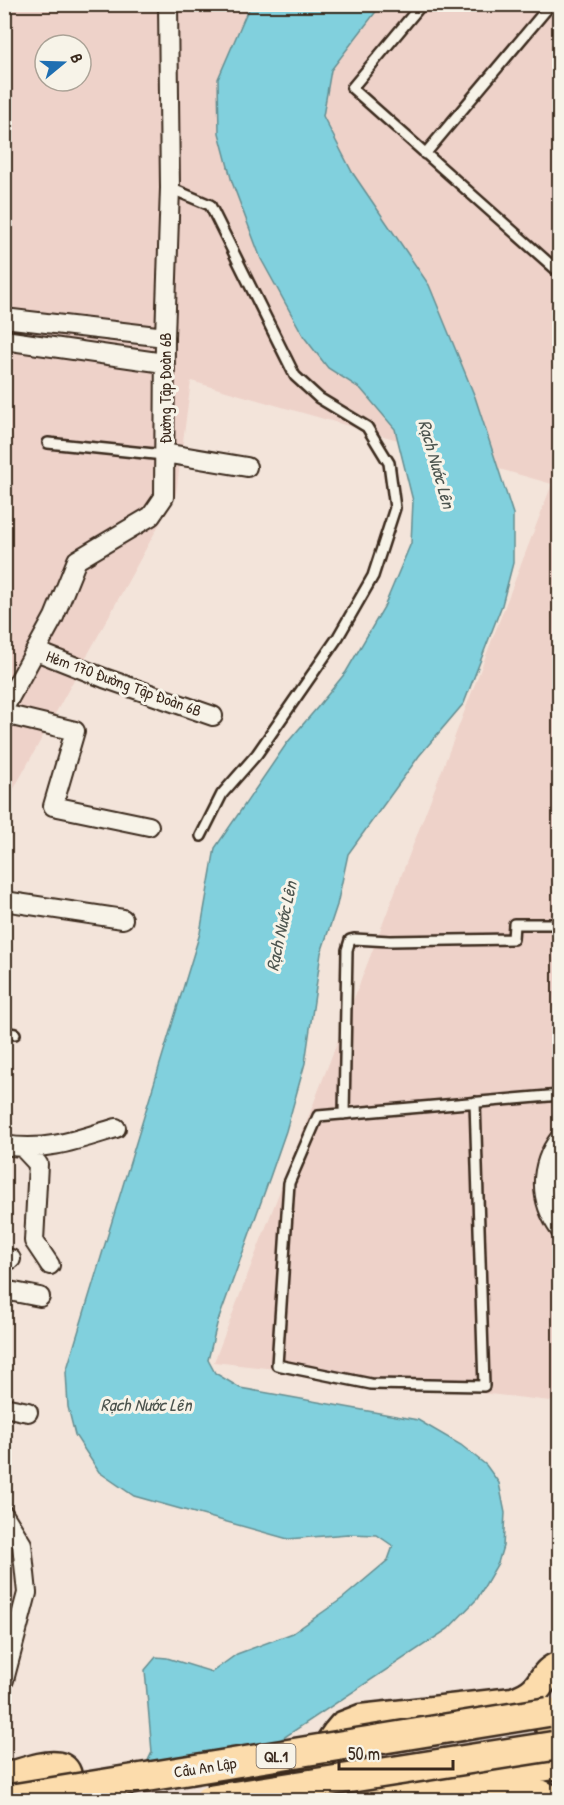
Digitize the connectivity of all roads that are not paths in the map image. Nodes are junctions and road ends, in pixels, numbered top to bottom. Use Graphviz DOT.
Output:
graph roads {
  1 [pos="168,4"];
  2 [pos="422,4"];
  3 [pos="551,4"];
  4 [pos="425,154"];
  5 [pos="170,188"];
  6 [pos="560,273"];
  7 [pos="4,318"];
  8 [pos="165,337"];
  9 [pos="4,340"];
  10 [pos="164,363"];
  11 [pos="48,443"];
  12 [pos="164,454"];
  13 [pos="247,467"];
  14 [pos="36,651"];
  15 [pos="4,708"];
  16 [pos="4,714"];
  17 [pos="213,716"];
  18 [pos="148,826"];
  19 [pos="201,836"];
  20 [pos="4,901"];
  21 [pos="123,919"];
  22 [pos="560,924"];
  23 [pos="4,1032"];
  24 [pos="15,1034"];
  25 [pos="560,1095"];
  26 [pos="475,1102"];
  27 [pos="344,1114"];
  28 [pos="116,1128"];
  29 [pos="560,1138"];
  30 [pos="4,1145"];
  31 [pos="23,1148"];
  32 [pos="560,1230"];
  33 [pos="50,1265"];
  34 [pos="4,1290"];
  35 [pos="40,1297"];
  36 [pos="4,1407"];
  37 [pos="28,1412"];
  38 [pos="4,1515"];
  39 [pos="560,1666"];
  40 [pos="4,1680"];
  41 [pos="556,1737"];
  42 [pos="4,1778"];
  43 [pos="4,1800"];
  44 [pos="62,1800"];
  45 [pos="103,1800"];
  46 [pos="209,1800"];
  47 [pos="294,1800"];
  48 [pos="331,1800"];
  49 [pos="462,1800"];
  50 [pos="553,1800"];
  1 -- 5 [label="street, Đường Tập Đoàn 6B"];
  2 -- 4 [label="lane"];
  3 -- 4 [label="lane"];
  4 -- 6 [label="lane"];
  5 -- 8 [label="street, Đường Tập Đoàn 6B"];
  5 -- 19 [label="lane"];
  7 -- 8 [label="street"];
  8 -- 10 [label="street, Đường Tập Đoàn 6B"];
  9 -- 10 [label="street"];
  10 -- 12 [label="street, Đường Tập Đoàn 6B"];
  11 -- 12 [label="lane"];
  12 -- 13 [label="street"];
  12 -- 14 [label="street, Đường Tập Đoàn 6B"];
  14 -- 15 [label="street, Đường Tập Đoàn 6B"];
  14 -- 17 [label="street, Hẻm 170 Đường Tập Đoàn 6B"];
  16 -- 18 [label="street"];
  20 -- 21 [label="street"];
  22 -- 27 [label="lane"];
  23 -- 24 [label="lane"];
  25 -- 26 [label="lane"];
  26 -- 27 [label="lane"];
  26 -- 27 [label="lane"];
  28 -- 31 [label="street"];
  29 -- 32 [label="street"];
  30 -- 31 [label="street"];
  31 -- 33 [label="street"];
  34 -- 35 [label="street"];
  36 -- 37 [label="street"];
  38 -- 40 [label="street"];
  39 -- 47 [label="highway"];
  41 -- 43 [label="highway, Cầu An Lập / QL.1, bridge"];
  41 -- 45 [label="highway, Cầu An Lập / QL.1"];
  41 -- 46 [label="highway, Cầu An Lập / QL.1, bridge"];
  41 -- 48 [label="highway"];
  42 -- 44 [label="highway"];
  49 -- 50 [label="highway"];
}
